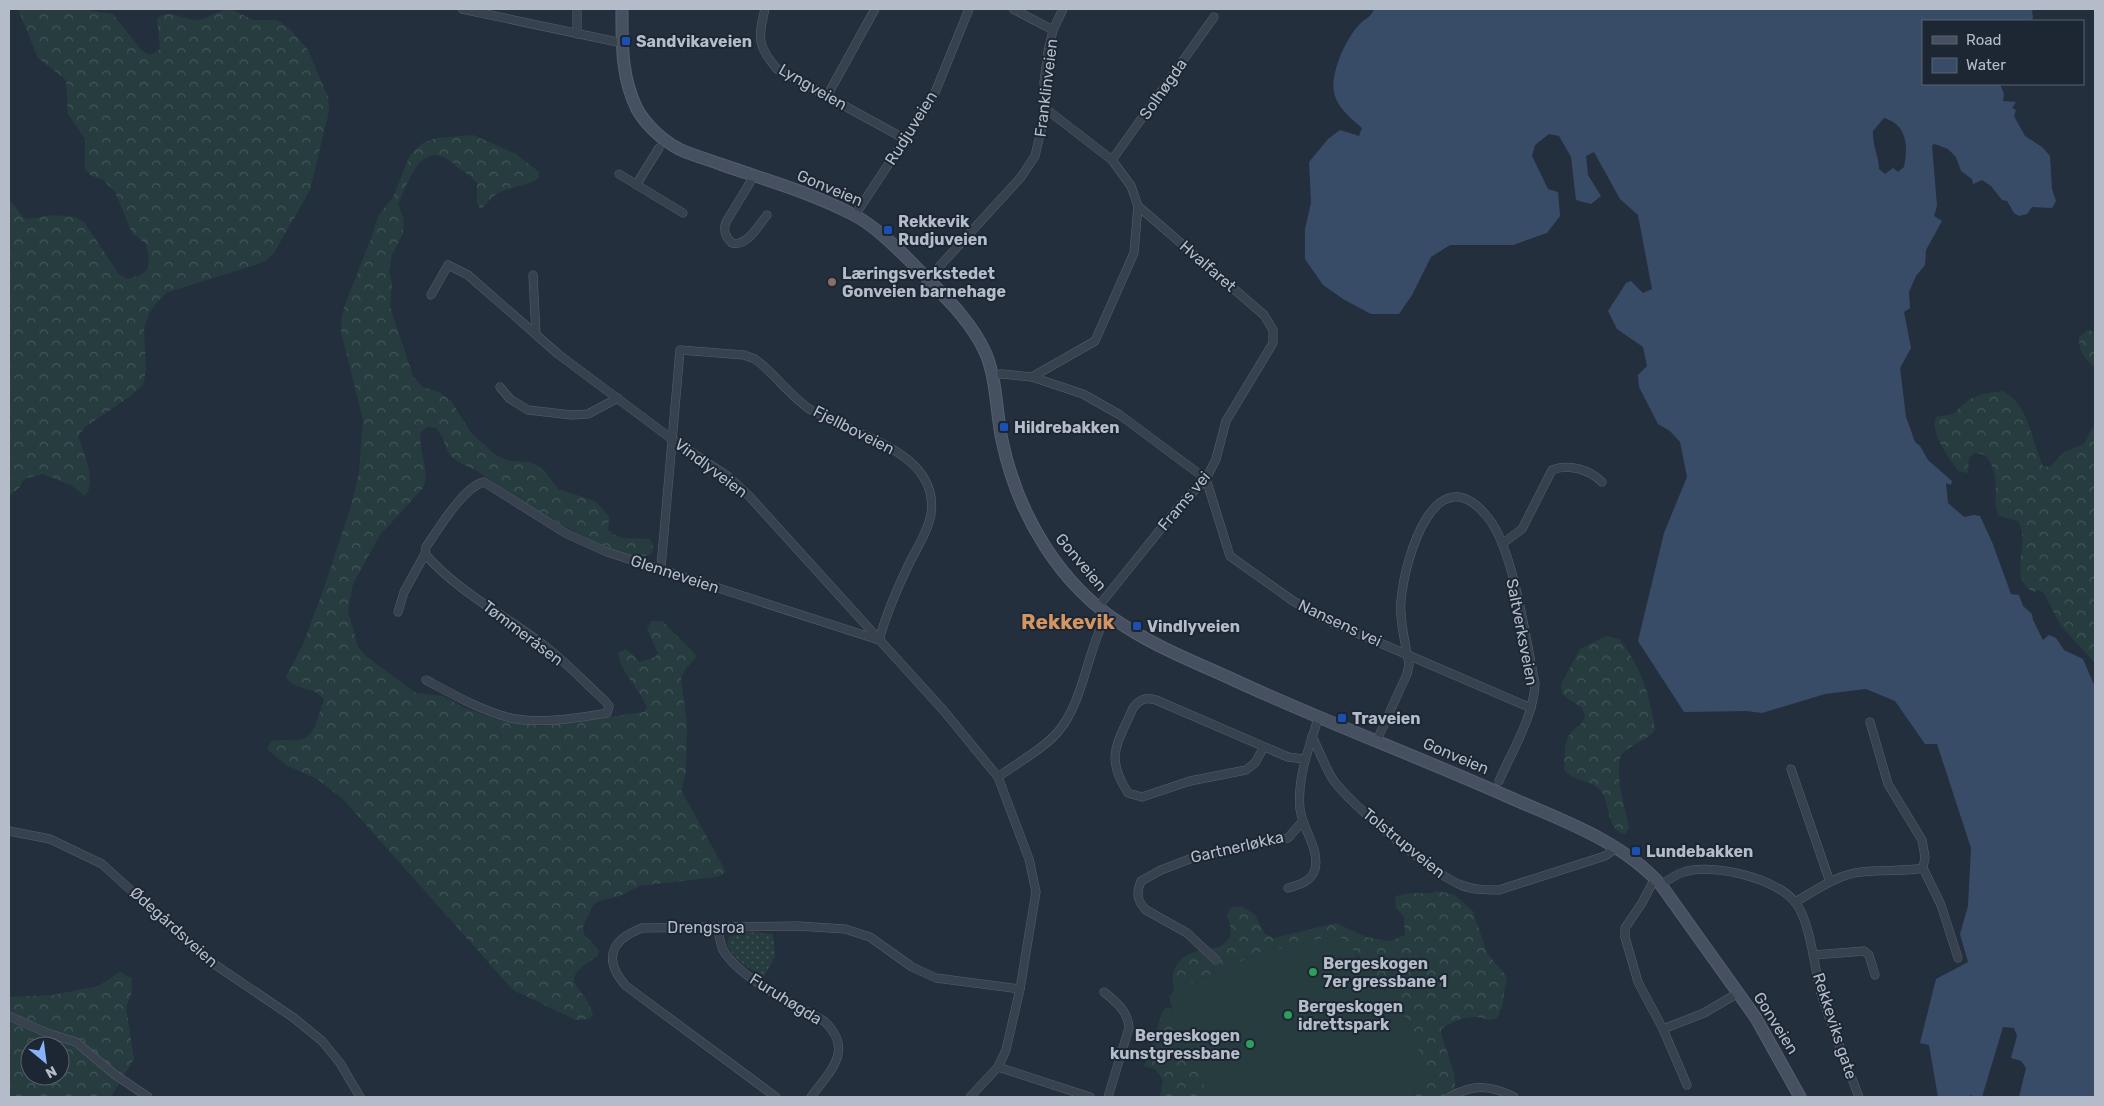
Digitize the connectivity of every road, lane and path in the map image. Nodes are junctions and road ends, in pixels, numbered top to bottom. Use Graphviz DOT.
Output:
graph roads {
  1 [pos="462,9"];
  2 [pos="576,9"];
  3 [pos="622,9"];
  4 [pos="765,9"];
  5 [pos="875,9"];
  6 [pos="969,9"];
  7 [pos="1013,9"];
  8 [pos="1063,9"];
  9 [pos="1214,17"];
  10 [pos="1053,30"];
  11 [pos="577,34"];
  12 [pos="622,43"];
  13 [pos="827,96"];
  14 [pos="1046,109"];
  15 [pos="905,139"];
  16 [pos="659,148"];
  17 [pos="1112,160"];
  18 [pos="619,174"];
  19 [pos="754,176"];
  20 [pos="636,185"];
  21 [pos="1138,206"];
  22 [pos="682,213"];
  23 [pos="767,215"];
  24 [pos="855,215"];
  25 [pos="532,275"];
  26 [pos="928,280"];
  27 [pos="431,295"];
  28 [pos="1273,330"];
  29 [pos="536,335"];
  30 [pos="992,376"];
  31 [pos="1032,377"];
  32 [pos="500,387"];
  33 [pos="618,398"];
  34 [pos="673,440"];
  35 [pos="1206,479"];
  36 [pos="1602,482"];
  37 [pos="1502,544"];
  38 [pos="425,554"];
  39 [pos="661,567"];
  40 [pos="1102,611"];
  41 [pos="398,612"];
  42 [pos="879,640"];
  43 [pos="1407,654"];
  44 [pos="426,680"];
  45 [pos="1530,708"];
  46 [pos="1318,718"];
  47 [pos="1870,722"];
  48 [pos="1312,736"];
  49 [pos="1378,740"];
  50 [pos="1264,747"];
  51 [pos="1304,759"];
  52 [pos="1791,769"];
  53 [pos="998,777"];
  54 [pos="1499,781"];
  55 [pos="1302,822"];
  56 [pos="9,831"];
  57 [pos="1616,848"];
  58 [pos="1923,868"];
  59 [pos="1658,882"];
  60 [pos="1830,882"];
  61 [pos="1288,888"];
  62 [pos="1795,902"];
  63 [pos="717,927"];
  64 [pos="1814,955"];
  65 [pos="1958,958"];
  66 [pos="1216,960"];
  67 [pos="1875,975"];
  68 [pos="1020,989"];
  69 [pos="1104,992"];
  70 [pos="1738,993"];
  71 [pos="9,1016"];
  72 [pos="1663,1029"];
  73 [pos="998,1066"];
  74 [pos="1687,1085"];
  75 [pos="148,1097"];
  76 [pos="360,1097"];
  77 [pos="776,1097"];
  78 [pos="811,1097"];
  79 [pos="970,1097"];
  80 [pos="1090,1097"];
  81 [pos="1108,1097"];
  82 [pos="1450,1097"];
  83 [pos="1514,1097"];
  84 [pos="1800,1097"];
  85 [pos="1859,1097"];
  1 -- 11 [label="street"];
  2 -- 11 [label="street"];
  3 -- 12 [label="street, Gonveien"];
  4 -- 13 [label="street, Lyngveien"];
  5 -- 13 [label="street"];
  6 -- 15 [label="street, Rudjuveien"];
  7 -- 10 [label="street"];
  8 -- 10 [label="street, Franklinveien"];
  9 -- 17 [label="street, Solhøgda"];
  10 -- 14 [label="street, Franklinveien"];
  11 -- 12 [label="street"];
  12 -- 19 [label="street, Gonveien"];
  13 -- 15 [label="street, Lyngveien"];
  14 -- 17 [label="street"];
  14 -- 26 [label="street, Franklinveien"];
  15 -- 24 [label="street, Rudjuveien"];
  16 -- 20 [label="street"];
  17 -- 21 [label="street"];
  18 -- 20 [label="street"];
  19 -- 23 [label="street"];
  19 -- 24 [label="street, Gonveien"];
  20 -- 22 [label="street"];
  21 -- 28 [label="street, Hvalfaret"];
  21 -- 31 [label="street"];
  24 -- 26 [label="street, Gonveien"];
  25 -- 29 [label="street"];
  26 -- 30 [label="street, Gonveien"];
  27 -- 29 [label="street, Vindlyveien"];
  28 -- 35 [label="street, Frams vei"];
  29 -- 33 [label="street, Vindlyveien"];
  30 -- 31 [label="street"];
  30 -- 40 [label="street, Gonveien"];
  31 -- 35 [label="street"];
  32 -- 33 [label="street"];
  33 -- 34 [label="street, Vindlyveien"];
  34 -- 39 [label="street"];
  34 -- 42 [label="street, Vindlyveien"];
  34 -- 42 [label="street, Fjellboveien"];
  35 -- 40 [label="street, Frams vei"];
  35 -- 43 [label="street, Nansens vei"];
  36 -- 37 [label="street"];
  37 -- 43 [label="street, Saltverksveien"];
  37 -- 45 [label="street, Saltverksveien"];
  38 -- 39 [label="street, Glenneveien"];
  38 -- 41 [label="street"];
  38 -- 44 [label="street, Tømmeråsen"];
  39 -- 42 [label="street, Glenneveien"];
  40 -- 46 [label="street, Gonveien"];
  40 -- 53 [label="street"];
  42 -- 53 [label="street, Vindlyveien"];
  43 -- 45 [label="street, Nansens vei"];
  43 -- 49 [label="street"];
  45 -- 54 [label="street, Saltverksveien"];
  46 -- 48 [label="street"];
  46 -- 49 [label="street, Gonveien"];
  47 -- 58 [label="street"];
  48 -- 51 [label="street"];
  48 -- 57 [label="street, Tolstrupveien"];
  49 -- 57 [label="street, Gonveien"];
  50 -- 50 [label="street"];
  50 -- 51 [label="street"];
  51 -- 55 [label="street"];
  52 -- 60 [label="street"];
  53 -- 68 [label="street"];
  55 -- 61 [label="street"];
  55 -- 66 [label="street, Gartnerløkka"];
  56 -- 76 [label="street, Ødegårdsveien"];
  57 -- 59 [label="street, Gonveien"];
  58 -- 60 [label="street"];
  58 -- 65 [label="street"];
  59 -- 62 [label="street"];
  59 -- 70 [label="street, Gonveien"];
  59 -- 72 [label="street"];
  60 -- 62 [label="street"];
  62 -- 64 [label="street, Rekkeviks gate"];
  63 -- 68 [label="street, Drengsroa"];
  63 -- 77 [label="street, Drengsroa"];
  63 -- 78 [label="street, Furuhøgda"];
  64 -- 67 [label="street, Rekkeviks gate"];
  64 -- 85 [label="street, Rekkeviks gate"];
  68 -- 73 [label="street"];
  69 -- 81 [label="street"];
  70 -- 72 [label="street"];
  70 -- 84 [label="street, Gonveien"];
  71 -- 75 [label="street"];
  72 -- 74 [label="street"];
  73 -- 79 [label="street"];
  73 -- 80 [label="street"];
  82 -- 83 [label="street"];
}
